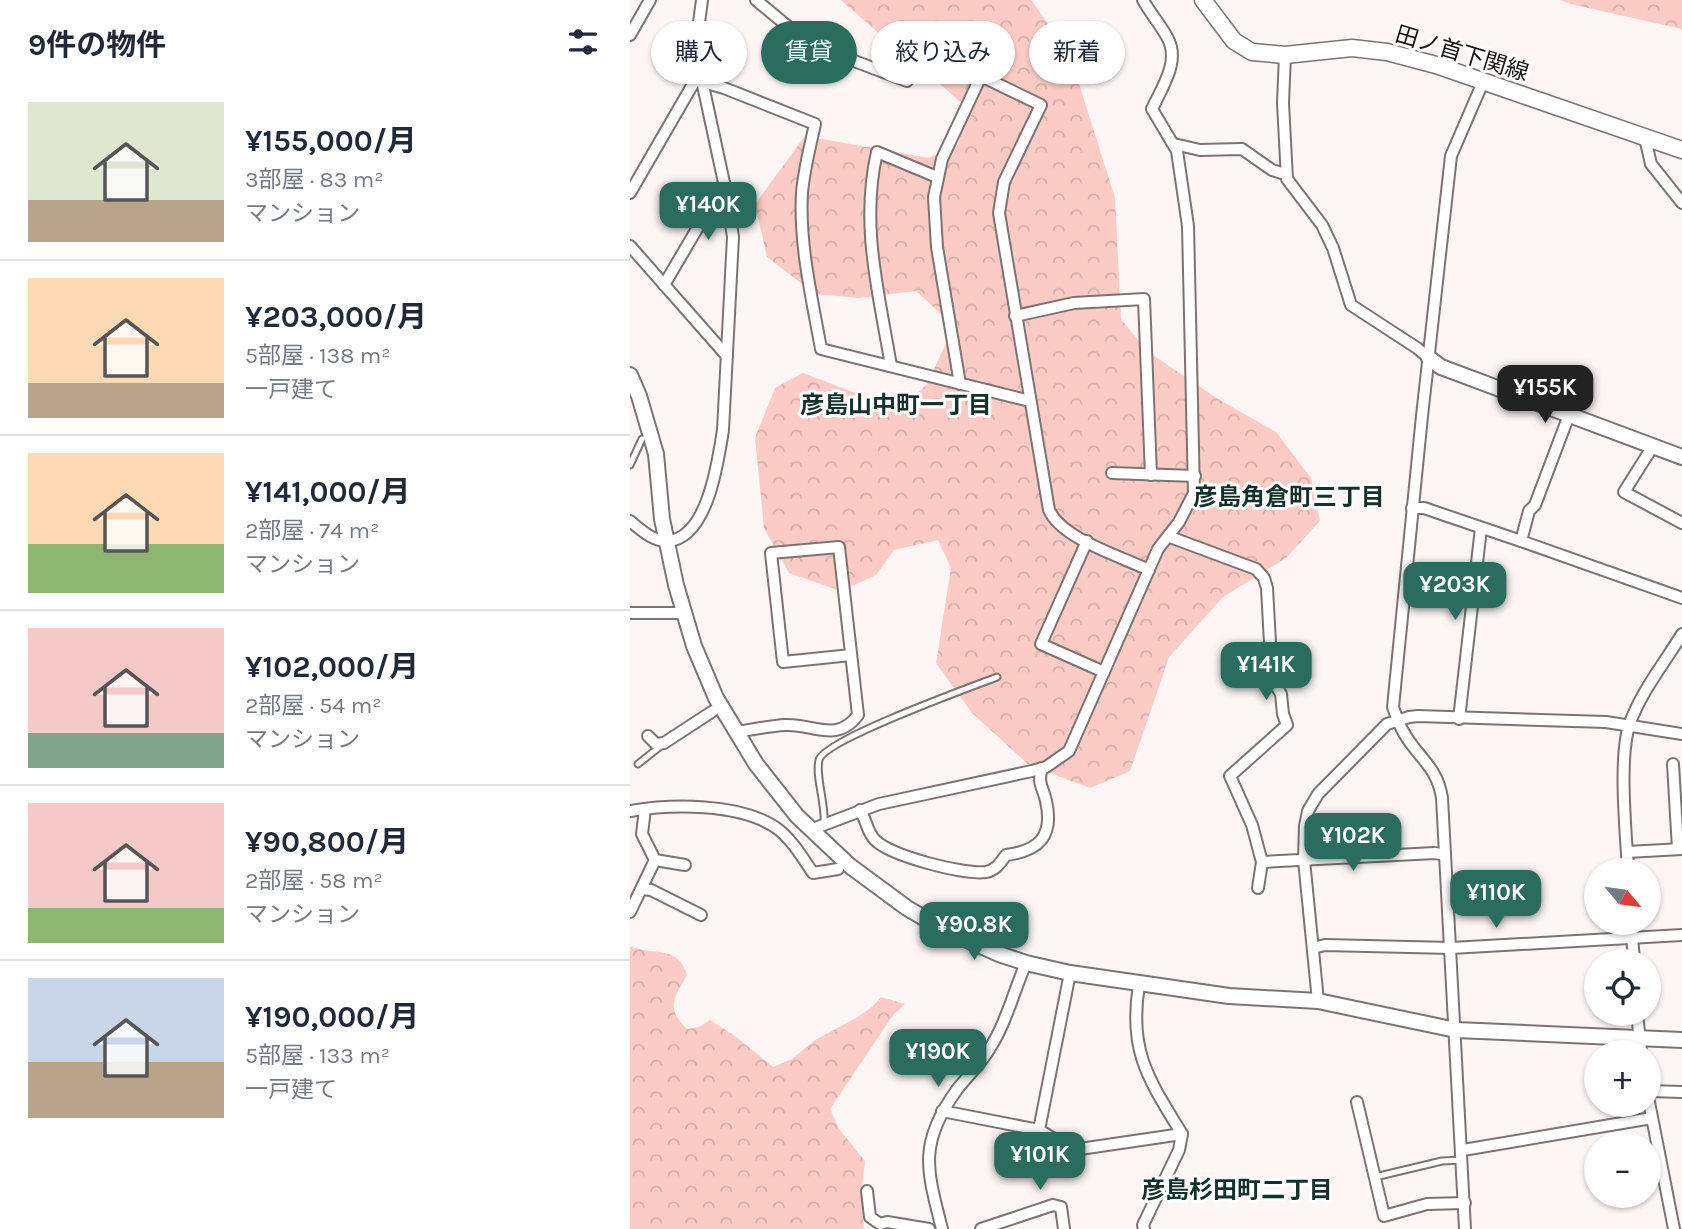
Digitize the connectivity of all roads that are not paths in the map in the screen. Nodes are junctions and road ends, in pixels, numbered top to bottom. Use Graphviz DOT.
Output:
graph roads {
  1 [pos="650,0"];
  2 [pos="702,0"];
  3 [pos="756,0"];
  4 [pos="1143,0"];
  5 [pos="1203,0"];
  6 [pos="699,21"];
  7 [pos="630,35"];
  8 [pos="1285,55"];
  9 [pos="871,67"];
  10 [pos="1483,82"];
  11 [pos="693,84"];
  12 [pos="703,84"];
  13 [pos="714,84"];
  14 [pos="1645,138"];
  15 [pos="1174,144"];
  16 [pos="1682,150"];
  17 [pos="1285,174"];
  18 [pos="937,177"];
  19 [pos="724,183"];
  20 [pos="630,193"];
  21 [pos="1682,203"];
  22 [pos="630,246"];
  23 [pos="664,285"];
  24 [pos="1016,316"];
  25 [pos="727,356"];
  26 [pos="1429,358"];
  27 [pos="891,366"];
  28 [pos="630,375"];
  29 [pos="960,384"];
  30 [pos="1030,401"];
  31 [pos="1569,415"];
  32 [pos="642,439"];
  33 [pos="1653,446"];
  34 [pos="1682,457"];
  35 [pos="630,465"];
  36 [pos="1112,473"];
  37 [pos="1151,475"];
  38 [pos="1195,476"];
  39 [pos="1412,508"];
  40 [pos="630,521"];
  41 [pos="1682,523"];
  42 [pos="1482,528"];
  43 [pos="1170,537"];
  44 [pos="668,541"];
  45 [pos="1087,541"];
  46 [pos="1521,541"];
  47 [pos="1149,570"];
  48 [pos="1682,598"];
  49 [pos="683,612"];
  50 [pos="630,613"];
  51 [pos="1682,634"];
  52 [pos="851,655"];
  53 [pos="1104,672"];
  54 [pos="997,677"];
  55 [pos="713,711"];
  56 [pos="1398,719"];
  57 [pos="1459,719"];
  58 [pos="1629,725"];
  59 [pos="734,732"];
  60 [pos="1682,734"];
  61 [pos="648,736"];
  62 [pos="664,743"];
  63 [pos="638,764"];
  64 [pos="1673,764"];
  65 [pos="1042,768"];
  66 [pos="1678,789"];
  67 [pos="645,809"];
  68 [pos="860,810"];
  69 [pos="630,811"];
  70 [pos="817,828"];
  71 [pos="1680,849"];
  72 [pos="1627,852"];
  73 [pos="1445,855"];
  74 [pos="1627,858"];
  75 [pos="655,860"];
  76 [pos="1304,860"];
  77 [pos="1262,862"];
  78 [pos="685,865"];
  79 [pos="838,869"];
  80 [pos="642,888"];
  81 [pos="1258,888"];
  82 [pos="630,912"];
  83 [pos="701,915"];
  84 [pos="1632,935"];
  85 [pos="1682,935"];
  86 [pos="1632,938"];
  87 [pos="1313,948"];
  88 [pos="1451,948"];
  89 [pos="1633,949"];
  90 [pos="1026,963"];
  91 [pos="1070,973"];
  92 [pos="1139,985"];
  93 [pos="1318,1001"];
  94 [pos="1456,1030"];
  95 [pos="1584,1040"];
  96 [pos="1682,1040"];
  97 [pos="1661,1042"];
  98 [pos="1661,1091"];
  99 [pos="1682,1092"];
  100 [pos="1357,1102"];
  101 [pos="942,1111"];
  102 [pos="1652,1118"];
  103 [pos="1039,1130"];
  104 [pos="1182,1134"];
  105 [pos="1463,1155"];
  106 [pos="1375,1177"];
  107 [pos="867,1191"];
  108 [pos="1465,1203"];
  109 [pos="879,1226"];
  110 [pos="936,1228"];
  111 [pos="986,1228"];
  112 [pos="1064,1229"];
  113 [pos="1144,1229"];
  114 [pos="1465,1229"];
  115 [pos="1674,1229"];
  1 -- 7 [label="street"];
  2 -- 6 [label="street"];
  3 -- 9 [label="street"];
  4 -- 15 [label="street"];
  5 -- 8 [label="main road, 田ノ首下関線"];
  8 -- 10 [label="main road, 田ノ首下関線"];
  8 -- 17 [label="street"];
  10 -- 14 [label="main road, 田ノ首下関線"];
  10 -- 26 [label="street"];
  11 -- 20 [label="street"];
  12 -- 19 [label="street"];
  13 -- 27 [label="street"];
  14 -- 16 [label="main road, 田ノ首下関線"];
  14 -- 21 [label="street"];
  15 -- 17 [label="street"];
  15 -- 38 [label="street"];
  17 -- 26 [label="street"];
  18 -- 24 [label="street"];
  18 -- 27 [label="street"];
  18 -- 29 [label="street"];
  19 -- 23 [label="street"];
  19 -- 25 [label="street"];
  22 -- 23 [label="street"];
  23 -- 25 [label="street"];
  24 -- 30 [label="street"];
  24 -- 37 [label="street"];
  25 -- 44 [label="street"];
  26 -- 31 [label="street"];
  26 -- 39 [label="street"];
  27 -- 29 [label="street"];
  28 -- 44 [label="street"];
  29 -- 30 [label="street"];
  30 -- 45 [label="street"];
  31 -- 33 [label="street"];
  31 -- 46 [label="street"];
  32 -- 35 [label="lane"];
  33 -- 34 [label="street"];
  33 -- 41 [label="street"];
  36 -- 37 [label="street"];
  37 -- 38 [label="street"];
  38 -- 43 [label="street"];
  39 -- 42 [label="street"];
  39 -- 56 [label="street"];
  40 -- 44 [label="street"];
  42 -- 46 [label="street"];
  42 -- 57 [label="street"];
  43 -- 47 [label="street"];
  43 -- 77 [label="street"];
  44 -- 49 [label="street"];
  45 -- 47 [label="street"];
  45 -- 53 [label="street"];
  46 -- 48 [label="street"];
  47 -- 53 [label="street"];
  49 -- 50 [label="street"];
  49 -- 59 [label="street"];
  51 -- 58 [label="street"];
  52 -- 52 [label="street"];
  52 -- 59 [label="street"];
  53 -- 65 [label="street"];
  54 -- 70 [label="lane"];
  55 -- 62 [label="street"];
  56 -- 57 [label="street"];
  56 -- 73 [label="street"];
  56 -- 76 [label="street"];
  57 -- 58 [label="street"];
  58 -- 60 [label="street"];
  58 -- 72 [label="street"];
  59 -- 70 [label="street"];
  61 -- 62 [label="street"];
  62 -- 63 [label="lane"];
  64 -- 66 [label="street"];
  65 -- 68 [label="street"];
  65 -- 68 [label="street"];
  66 -- 71 [label="street"];
  67 -- 69 [label="street"];
  67 -- 75 [label="street"];
  67 -- 79 [label="street"];
  68 -- 70 [label="street"];
  70 -- 90 [label="street"];
  71 -- 72 [label="street"];
  72 -- 74 [label="street"];
  73 -- 76 [label="street"];
  73 -- 88 [label="street"];
  75 -- 78 [label="street"];
  75 -- 80 [label="street"];
  76 -- 77 [label="street"];
  76 -- 87 [label="street"];
  77 -- 81 [label="street"];
  80 -- 82 [label="street"];
  80 -- 83 [label="street"];
  84 -- 86 [label="street"];
  85 -- 86 [label="street"];
  86 -- 88 [label="street"];
  86 -- 89 [label="street"];
  87 -- 88 [label="street"];
  87 -- 93 [label="street"];
  88 -- 94 [label="street"];
  90 -- 91 [label="street"];
  90 -- 101 [label="street"];
  91 -- 92 [label="street"];
  91 -- 103 [label="street"];
  92 -- 93 [label="street"];
  92 -- 104 [label="street"];
  93 -- 94 [label="street"];
  94 -- 95 [label="street"];
  94 -- 105 [label="street"];
  96 -- 97 [label="street"];
  98 -- 99 [label="street"];
  100 -- 106 [label="street"];
  101 -- 103 [label="street"];
  101 -- 110 [label="street"];
  102 -- 105 [label="street"];
  102 -- 115 [label="street"];
  103 -- 104 [label="street"];
  104 -- 113 [label="street"];
  105 -- 106 [label="lane"];
  105 -- 108 [label="street"];
  106 -- 108 [label="street"];
  107 -- 109 [label="street"];
  108 -- 114 [label="street"];
  109 -- 110 [label="street"];
  111 -- 112 [label="street"];
}
